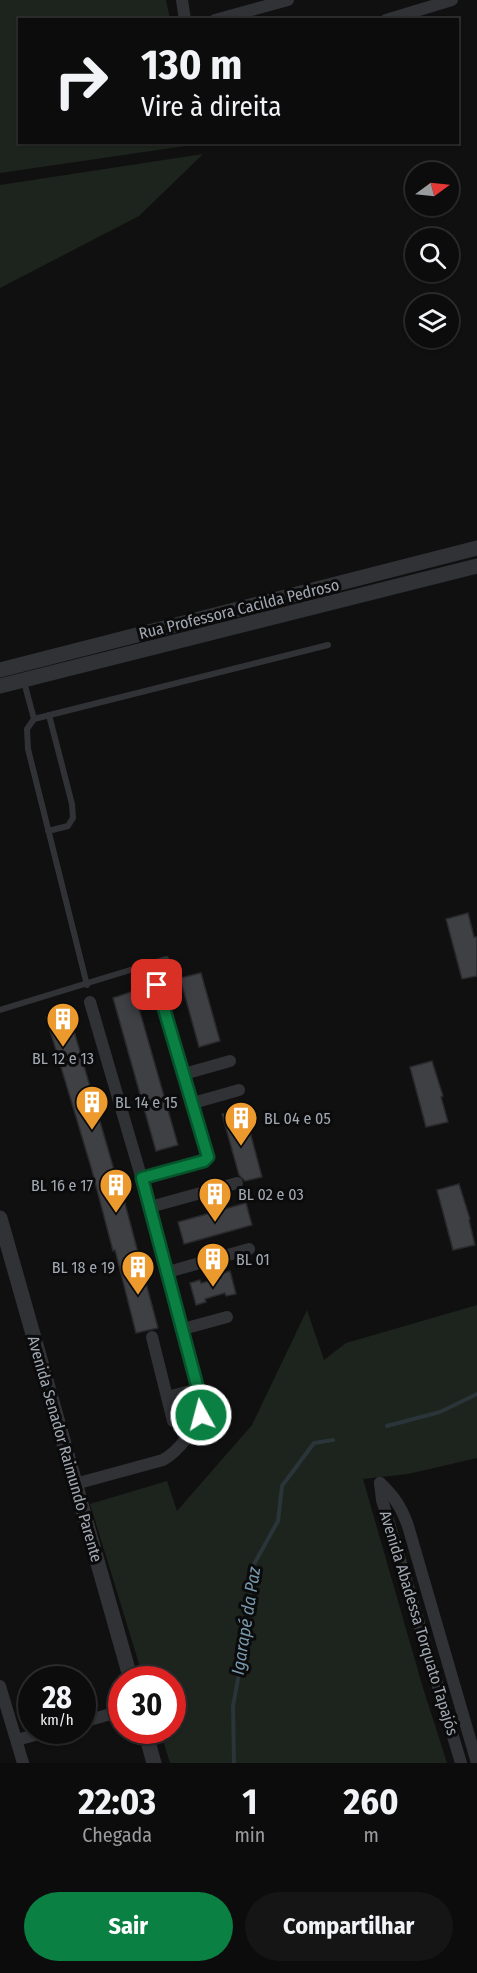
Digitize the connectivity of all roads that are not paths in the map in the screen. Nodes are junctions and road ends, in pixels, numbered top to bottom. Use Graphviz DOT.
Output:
graph roads {
  1 [pos="182,0"];
  2 [pos="288,0"];
  3 [pos="452,0"];
  4 [pos="185,18"];
  5 [pos="222,18"];
  6 [pos="393,18"];
  7 [pos="477,548"];
  8 [pos="477,566"];
  9 [pos="328,645"];
  10 [pos="0,670"];
  11 [pos="24,679"];
  12 [pos="0,686"];
  13 [pos="49,715"];
  14 [pos="34,719"];
  15 [pos="48,831"];
  16 [pos="166,959"];
  17 [pos="87,985"];
  18 [pos="157,985"];
  19 [pos="90,1002"];
  20 [pos="0,1010"];
  21 [pos="230,1061"];
  22 [pos="184,1074"];
  23 [pos="239,1090"];
  24 [pos="193,1102"];
  25 [pos="142,1178"];
  26 [pos="237,1183"];
  27 [pos="150,1207"];
  28 [pos="0,1218"];
  29 [pos="249,1249"];
  30 [pos="168,1272"];
  31 [pos="227,1317"];
  32 [pos="183,1329"];
  33 [pos="152,1337"];
  34 [pos="198,1389"];
  35 [pos="168,1397"];
  36 [pos="174,1420"];
  37 [pos="75,1484"];
  38 [pos="126,1666"];
  39 [pos="0,1688"];
  40 [pos="16,1740"];
  41 [pos="149,1744"];
  42 [pos="23,1763"];
  43 [pos="154,1763"];
  44 [pos="460,1763"];
  45 [pos="477,1763"];
  1 -- 4 [label="street"];
  2 -- 5 [label="street"];
  3 -- 6 [label="street"];
  7 -- 10 [label="street, Rua Professora Cacilda Pedroso"];
  8 -- 11 [label="street, Rua Professora Cacilda Pedroso"];
  9 -- 13 [label="lane"];
  11 -- 12 [label="street, Rua Professora Cacilda Pedroso"];
  11 -- 14 [label="lane"];
  13 -- 14 [label="lane"];
  13 -- 15 [label="lane"];
  14 -- 15 [label="lane"];
  15 -- 17 [label="lane"];
  16 -- 17 [label="lane"];
  17 -- 20 [label="lane"];
  18 -- 22 [label="street"];
  19 -- 25 [label="street"];
  21 -- 22 [label="street"];
  22 -- 24 [label="street"];
  23 -- 24 [label="street"];
  24 -- 25 [label="street"];
  25 -- 27 [label="street"];
  26 -- 27 [label="street"];
  27 -- 30 [label="street"];
  28 -- 37 [label="street, Avenida Senador Raimundo Parente"];
  29 -- 30 [label="street"];
  30 -- 32 [label="street"];
  31 -- 32 [label="street"];
  32 -- 34 [label="street"];
  33 -- 35 [label="street"];
  34 -- 35 [label="street"];
  34 -- 37 [label="street"];
  35 -- 36 [label="street"];
  37 -- 38 [label="street, Avenida Senador Raimundo Parente"];
  39 -- 40 [label="street"];
  40 -- 42 [label="street"];
  41 -- 43 [label="street"];
  44 -- 45 [label="street, Avenida Abadessa Torquato Tapajós"];
}
